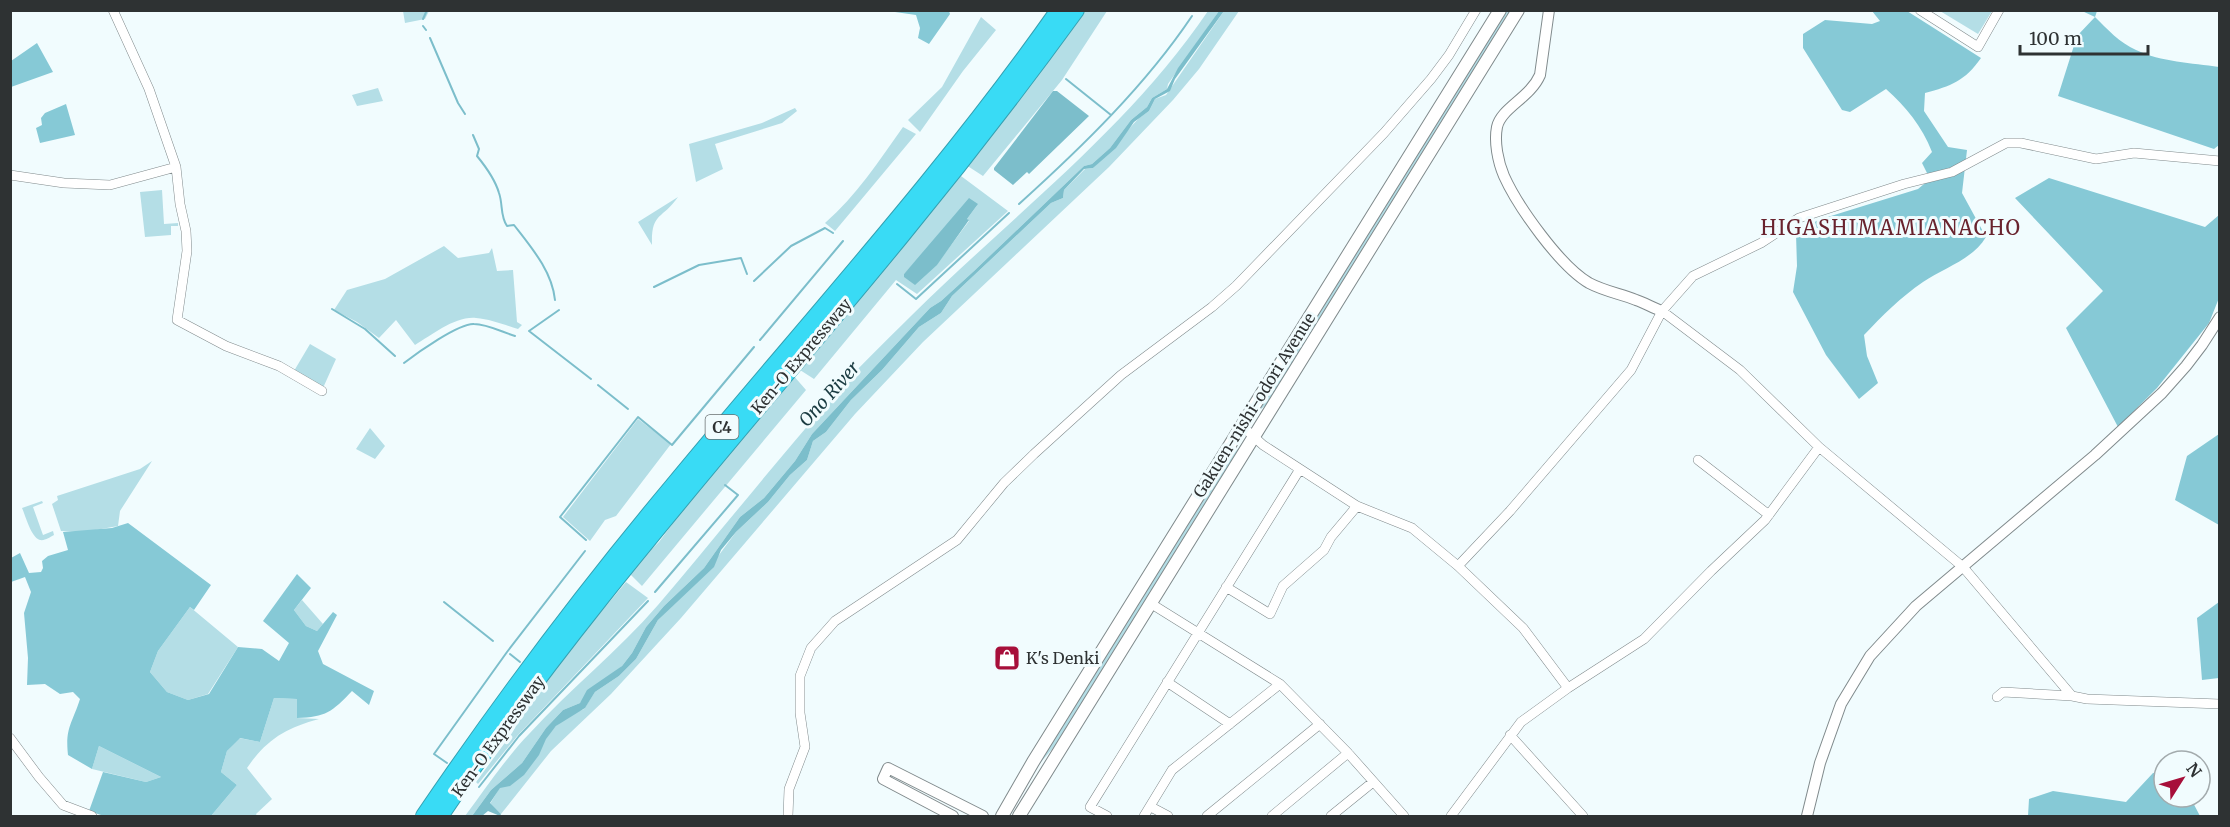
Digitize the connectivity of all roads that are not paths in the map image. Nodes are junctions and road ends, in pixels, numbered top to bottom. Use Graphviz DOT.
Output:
graph roads {
  1 [pos="113,10"];
  2 [pos="1059,10"];
  3 [pos="1076,10"];
  4 [pos="1476,10"];
  5 [pos="1500,10"];
  6 [pos="1518,10"];
  7 [pos="1549,10"];
  8 [pos="1920,10"];
  9 [pos="1999,10"];
  10 [pos="2220,161"];
  11 [pos="176,167"];
  12 [pos="10,175"];
  13 [pos="1662,311"];
  14 [pos="2220,317"];
  15 [pos="322,391"];
  16 [pos="1242,426"];
  17 [pos="1254,436"];
  18 [pos="1819,447"];
  19 [pos="1698,460"];
  20 [pos="1300,469"];
  21 [pos="1357,506"];
  22 [pos="1769,515"];
  23 [pos="1458,566"];
  24 [pos="1963,567"];
  25 [pos="1226,587"];
  26 [pos="1150,603"];
  27 [pos="1198,632"];
  28 [pos="1167,682"];
  29 [pos="1280,684"];
  30 [pos="1568,688"];
  31 [pos="2072,696"];
  32 [pos="1997,697"];
  33 [pos="2220,704"];
  34 [pos="1230,724"];
  35 [pos="1320,724"];
  36 [pos="1510,735"];
  37 [pos="10,738"];
  38 [pos="1348,753"];
  39 [pos="1373,782"];
  40 [pos="1151,807"];
  41 [pos="1398,814"];
  42 [pos="92,816"];
  43 [pos="424,816"];
  44 [pos="440,816"];
  45 [pos="788,816"];
  46 [pos="953,816"];
  47 [pos="982,816"];
  48 [pos="1002,816"];
  49 [pos="1019,816"];
  50 [pos="1107,816"];
  51 [pos="1144,816"];
  52 [pos="1168,816"];
  53 [pos="1207,816"];
  54 [pos="1272,816"];
  55 [pos="1331,816"];
  56 [pos="1451,816"];
  57 [pos="1583,816"];
  58 [pos="1807,816"];
  1 -- 11 [label="street"];
  2 -- 43 [label="highway, Ken-O Expressway / C4"];
  3 -- 44 [label="highway, Ken-O Expressway / C4"];
  4 -- 45 [label="street"];
  5 -- 16 [label="main road, Gakuen-nishi-odori Avenue"];
  6 -- 17 [label="main road, Gakuen-nishi-odori Avenue"];
  7 -- 13 [label="street"];
  8 -- 9 [label="street"];
  10 -- 13 [label="street"];
  11 -- 12 [label="street"];
  11 -- 15 [label="street"];
  13 -- 18 [label="street"];
  13 -- 23 [label="street"];
  14 -- 24 [label="street"];
  16 -- 17 [label="street"];
  16 -- 48 [label="main road, Gakuen-nishi-odori Avenue"];
  17 -- 20 [label="street"];
  17 -- 26 [label="main road, Gakuen-nishi-odori Avenue"];
  18 -- 22 [label="street"];
  18 -- 24 [label="street"];
  19 -- 22 [label="street"];
  20 -- 21 [label="street"];
  20 -- 25 [label="street"];
  21 -- 23 [label="street"];
  21 -- 25 [label="street"];
  22 -- 30 [label="street"];
  23 -- 30 [label="street"];
  24 -- 31 [label="street"];
  24 -- 58 [label="street"];
  25 -- 27 [label="street"];
  26 -- 27 [label="street"];
  26 -- 49 [label="main road, Gakuen-nishi-odori Avenue"];
  27 -- 28 [label="street"];
  27 -- 29 [label="street"];
  28 -- 34 [label="street"];
  28 -- 50 [label="street"];
  29 -- 34 [label="street"];
  29 -- 35 [label="street"];
  30 -- 36 [label="street"];
  31 -- 32 [label="street"];
  31 -- 33 [label="street"];
  34 -- 40 [label="street"];
  35 -- 38 [label="street"];
  35 -- 53 [label="street"];
  36 -- 56 [label="street"];
  36 -- 57 [label="street"];
  37 -- 42 [label="street"];
  38 -- 39 [label="street"];
  38 -- 54 [label="street"];
  39 -- 41 [label="street"];
  39 -- 55 [label="street"];
  40 -- 51 [label="street"];
  40 -- 52 [label="street"];
  46 -- 47 [label="street"];
}
